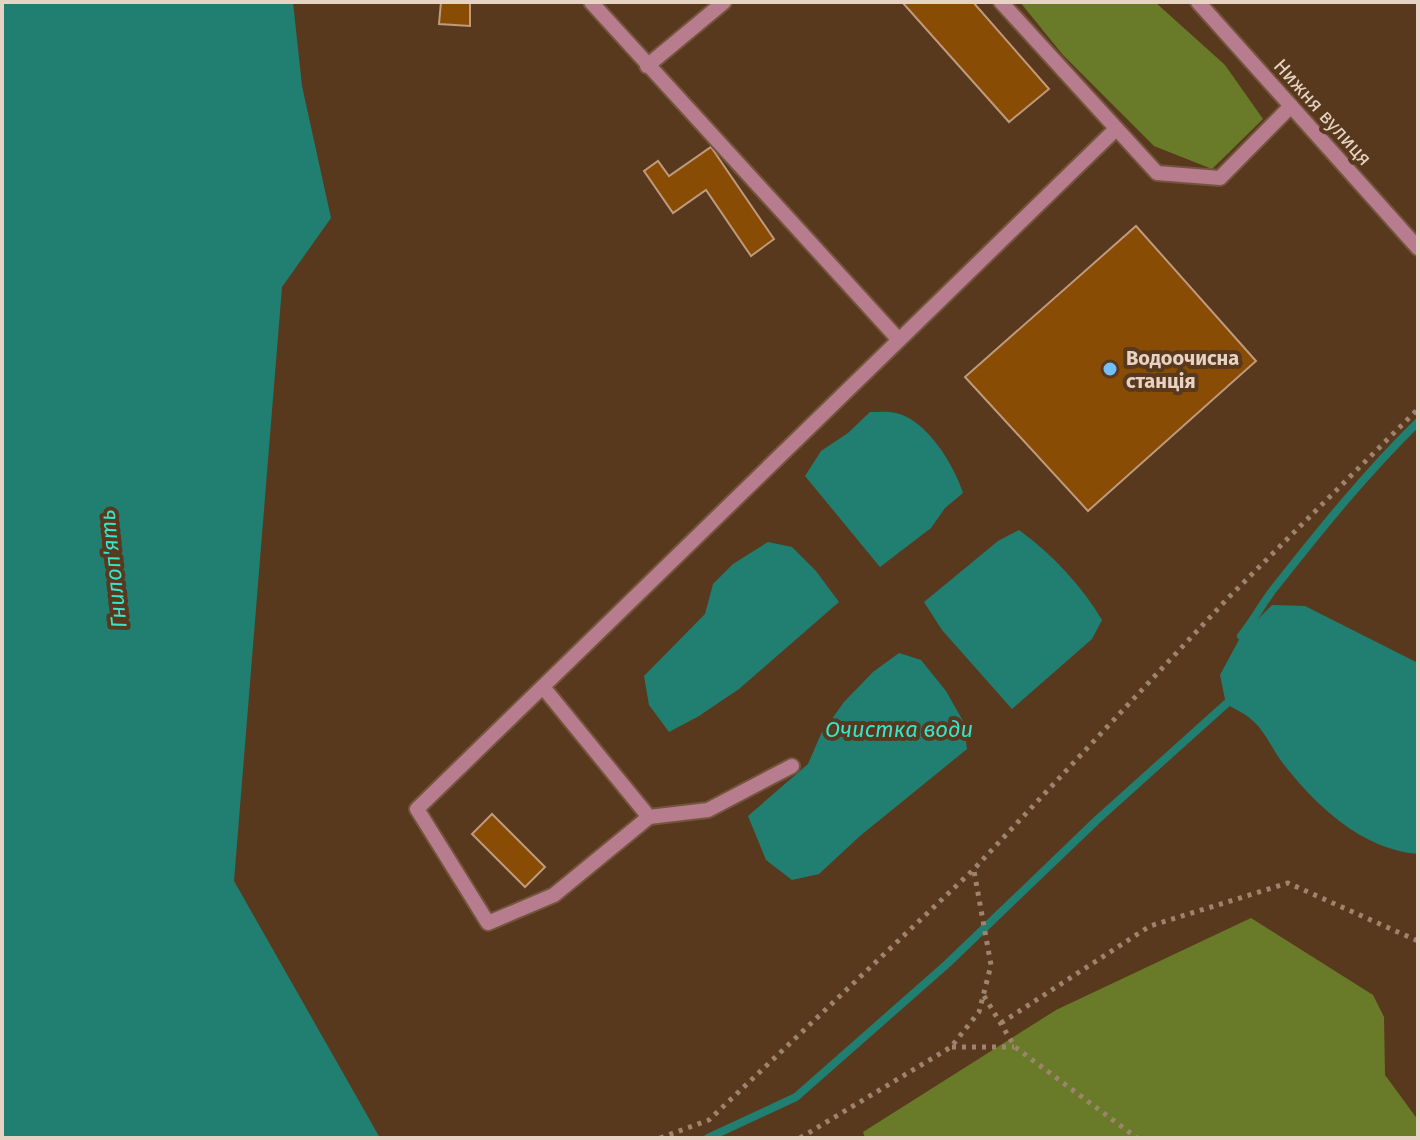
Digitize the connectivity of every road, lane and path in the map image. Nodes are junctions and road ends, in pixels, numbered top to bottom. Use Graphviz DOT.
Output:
graph roads {
  1 [pos="591,2"];
  2 [pos="724,2"];
  3 [pos="1001,2"];
  4 [pos="1198,2"];
  5 [pos="647,66"];
  6 [pos="1291,106"];
  7 [pos="1116,129"];
  8 [pos="1418,248"];
  9 [pos="899,340"];
  10 [pos="1418,409"];
  11 [pos="543,687"];
  12 [pos="792,766"];
  13 [pos="649,817"];
  14 [pos="973,870"];
  15 [pos="1418,941"];
  16 [pos="984,995"];
  17 [pos="1001,1023"];
  18 [pos="951,1047"];
  19 [pos="1015,1047"];
  20 [pos="660,1138"];
  21 [pos="800,1138"];
  22 [pos="1137,1138"];
  1 -- 5 [label="street"];
  2 -- 5 [label="street"];
  3 -- 7 [label="street"];
  4 -- 6 [label="street, Нижня вулиця"];
  5 -- 9 [label="street"];
  6 -- 7 [label="street"];
  6 -- 8 [label="street, Нижня вулиця"];
  7 -- 9 [label="street"];
  9 -- 11 [label="street"];
  10 -- 14 [label="path"];
  11 -- 13 [label="street"];
  11 -- 13 [label="street"];
  12 -- 13 [label="street"];
  14 -- 16 [label="path"];
  14 -- 20 [label="path"];
  15 -- 17 [label="path"];
  16 -- 17 [label="path"];
  16 -- 18 [label="path"];
  17 -- 19 [label="path"];
  18 -- 19 [label="path"];
  18 -- 21 [label="path"];
  19 -- 22 [label="path"];
}
